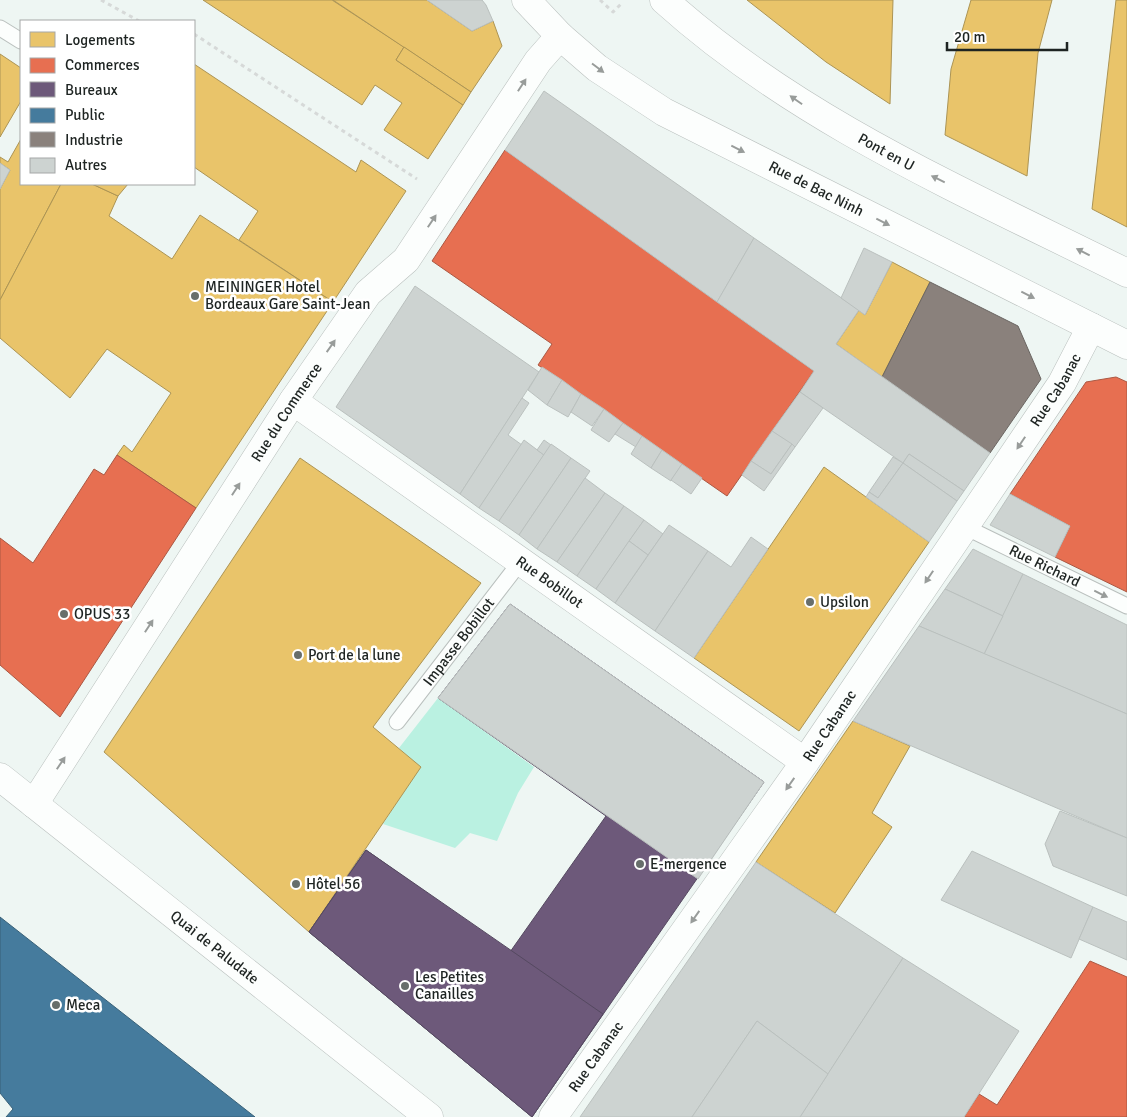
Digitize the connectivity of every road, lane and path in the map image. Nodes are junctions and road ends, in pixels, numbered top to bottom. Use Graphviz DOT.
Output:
graph roads {
  1 [pos="101,0"];
  2 [pos="526,0"];
  3 [pos="600,0"];
  4 [pos="664,0"];
  5 [pos="623,2"];
  6 [pos="137,20"];
  7 [pos="0,28"];
  8 [pos="195,35"];
  9 [pos="560,36"];
  10 [pos="20,40"];
  11 [pos="447,198"];
  12 [pos="1127,274"];
  13 [pos="1092,326"];
  14 [pos="1127,345"];
  15 [pos="293,400"];
  16 [pos="963,526"];
  17 [pos="522,561"];
  18 [pos="1127,606"];
  19 [pos="397,722"];
  20 [pos="806,762"];
  21 [pos="0,777"];
  22 [pos="34,804"];
  23 [pos="429,1117"];
  24 [pos="553,1117"];
  1 -- 6 [label="path"];
  2 -- 9 [label="street, Rue de Bac Ninh"];
  3 -- 5 [label="path"];
  12 -- 4 [label="street, Pont en U, one-way"];
  7 -- 10 [label="lane"];
  8 -- 11 [label="path"];
  11 -- 9 [label="street, Rue du Commerce, one-way"];
  9 -- 13 [label="street, Rue de Bac Ninh, one-way"];
  15 -- 11 [label="street, Rue du Commerce, one-way"];
  13 -- 14 [label="street, Rue de Bac Ninh"];
  13 -- 16 [label="street, Rue Cabanac, one-way"];
  15 -- 17 [label="street, Rue Bobillot"];
  22 -- 15 [label="street, Rue du Commerce, one-way"];
  16 -- 18 [label="lane, Rue Richard, one-way"];
  16 -- 20 [label="street, Rue Cabanac, one-way"];
  17 -- 19 [label="lane, Impasse Bobillot"];
  17 -- 20 [label="street, Rue Bobillot"];
  20 -- 24 [label="street, Rue Cabanac, one-way"];
  21 -- 22 [label="street, Quai de Paludate"];
  22 -- 23 [label="street, Quai de Paludate"];
}
